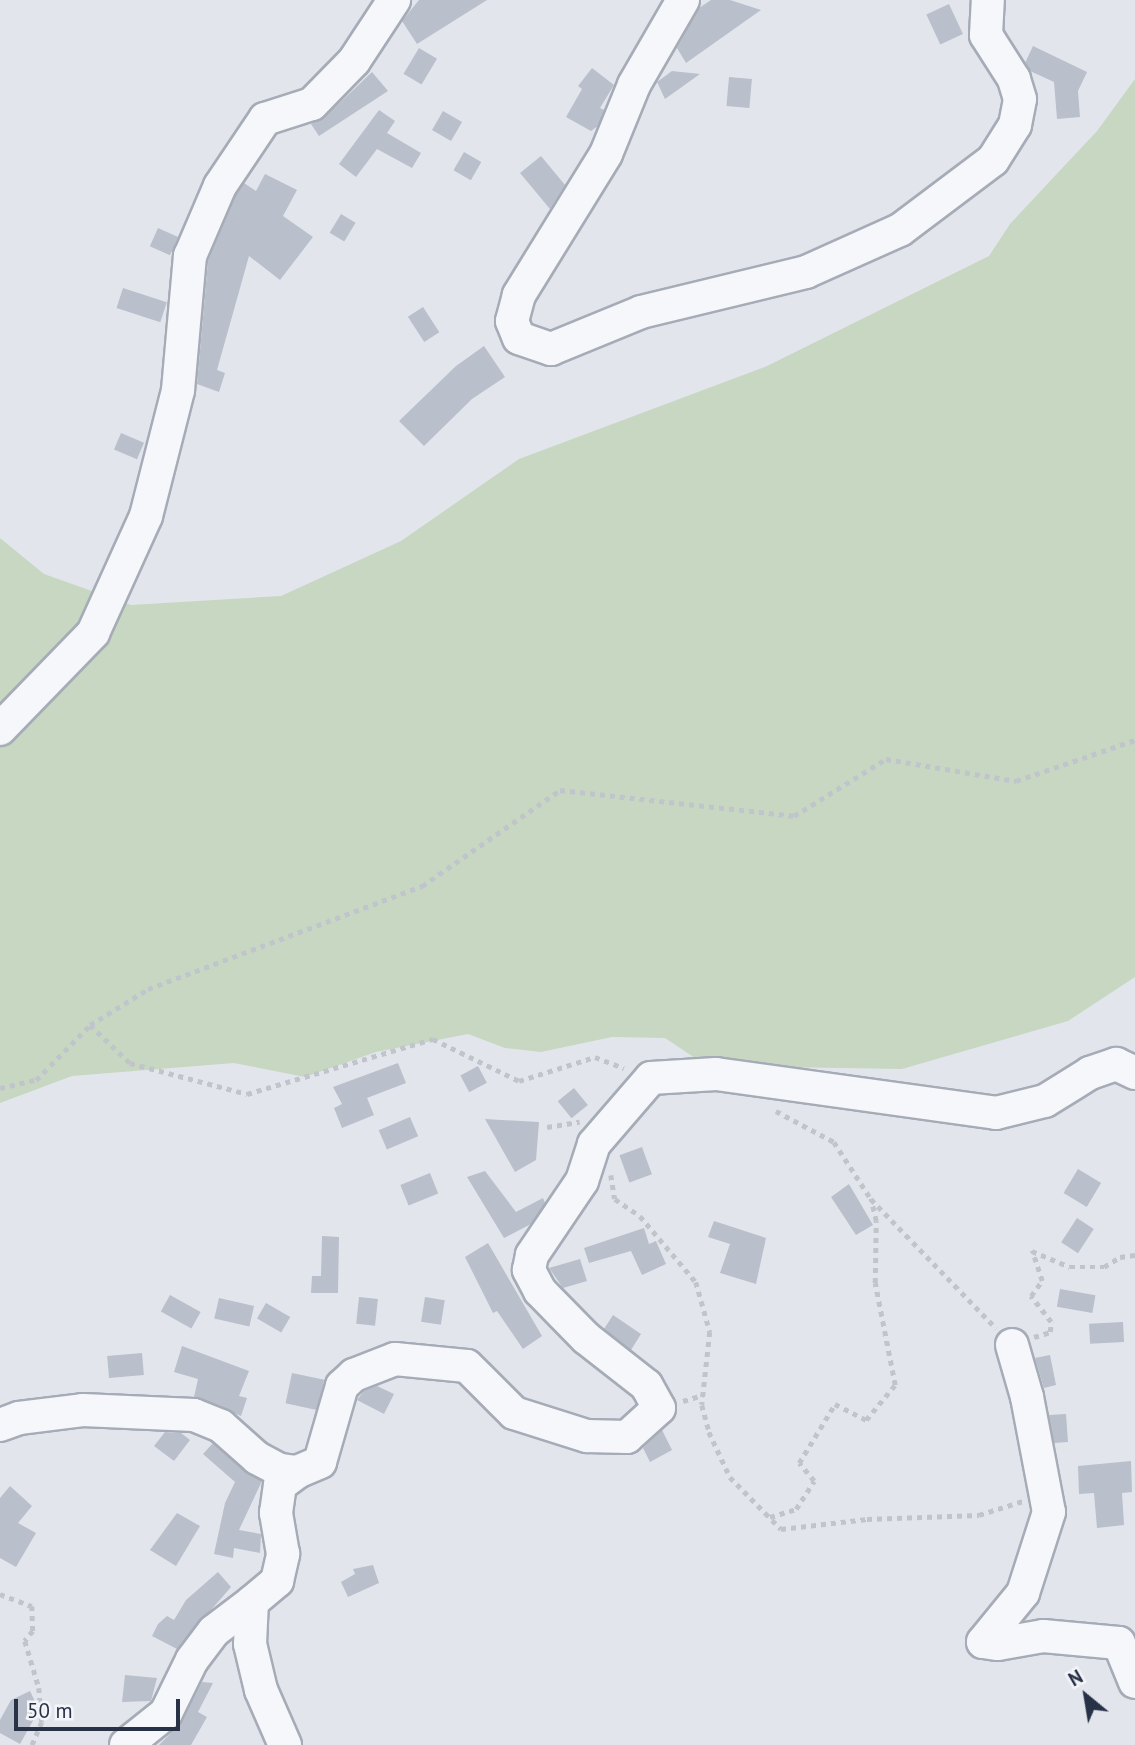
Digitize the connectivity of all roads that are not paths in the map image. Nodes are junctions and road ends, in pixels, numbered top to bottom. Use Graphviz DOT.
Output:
graph roads {
  1 [pos="394,0"];
  2 [pos="683,0"];
  3 [pos="988,0"];
  4 [pos="0,729"];
  5 [pos="1135,1073"];
  6 [pos="1012,1345"];
  7 [pos="0,1425"];
  8 [pos="297,1472"];
  9 [pos="252,1602"];
  10 [pos="1135,1682"];
  11 [pos="126,1745"];
  12 [pos="285,1745"];
  1 -- 4 [label="street"];
  2 -- 3 [label="street"];
  5 -- 8 [label="street"];
  6 -- 10 [label="street"];
  7 -- 8 [label="street"];
  8 -- 9 [label="street"];
  9 -- 11 [label="street"];
  9 -- 12 [label="street"];
}
